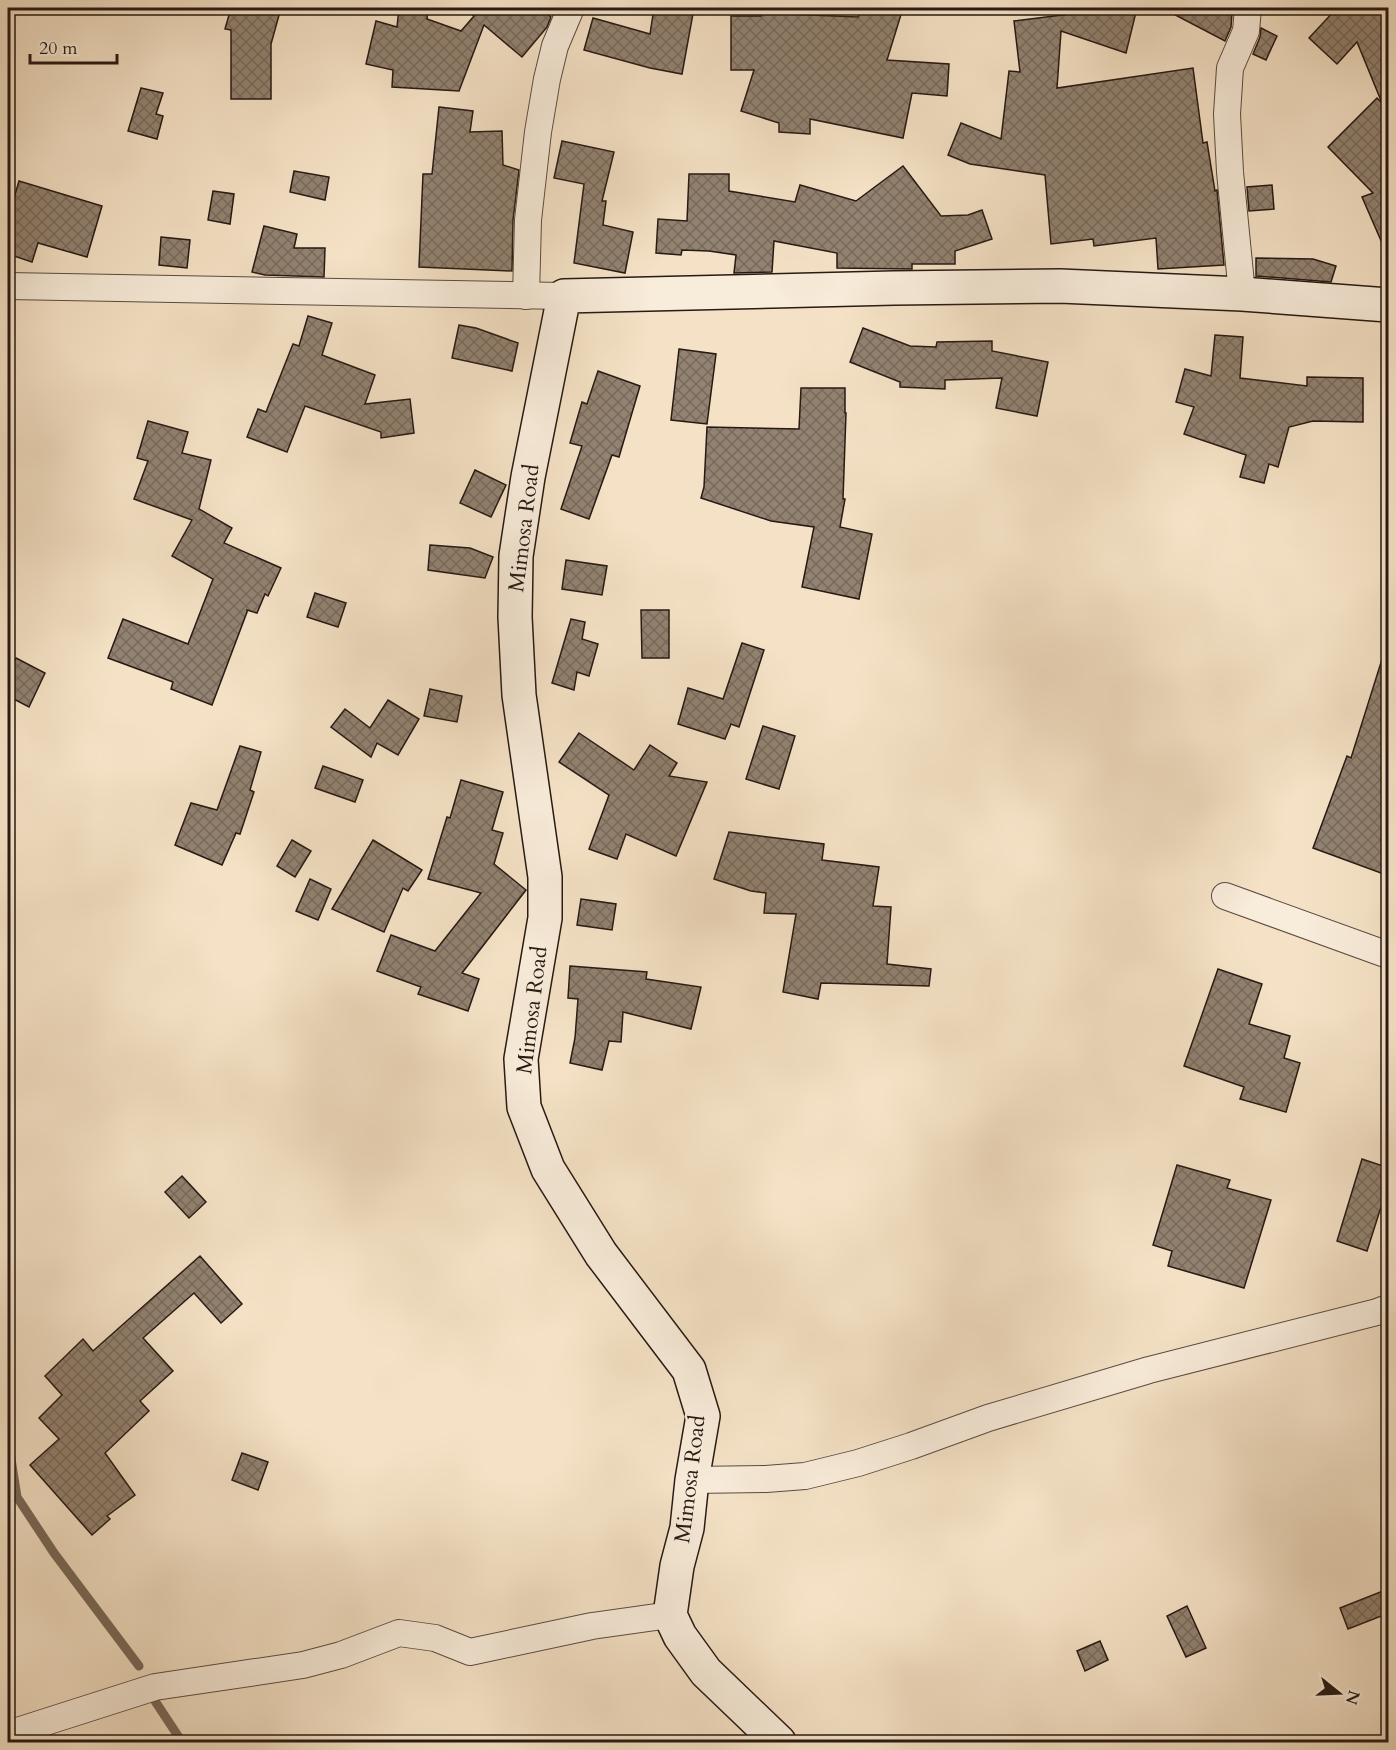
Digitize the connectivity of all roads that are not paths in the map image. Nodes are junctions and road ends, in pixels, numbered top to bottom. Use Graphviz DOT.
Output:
graph roads {
  1 [pos="571,8"];
  2 [pos="1248,8"];
  3 [pos="8,286"];
  4 [pos="1242,294"];
  5 [pos="526,296"];
  6 [pos="564,296"];
  7 [pos="1389,305"];
  8 [pos="1225,896"];
  9 [pos="1389,955"];
  10 [pos="1389,1308"];
  11 [pos="692,1480"];
  12 [pos="670,1615"];
  13 [pos="8,1734"];
  14 [pos="779,1743"];
  1 -- 5 [label="street"];
  2 -- 4 [label="street"];
  3 -- 5 [label="street"];
  4 -- 6 [label="street"];
  4 -- 7 [label="street"];
  5 -- 6 [label="street"];
  6 -- 11 [label="street, Mimosa Road"];
  8 -- 9 [label="street"];
  10 -- 11 [label="street"];
  11 -- 12 [label="street, Mimosa Road"];
  12 -- 13 [label="street"];
  12 -- 14 [label="street"];
}
